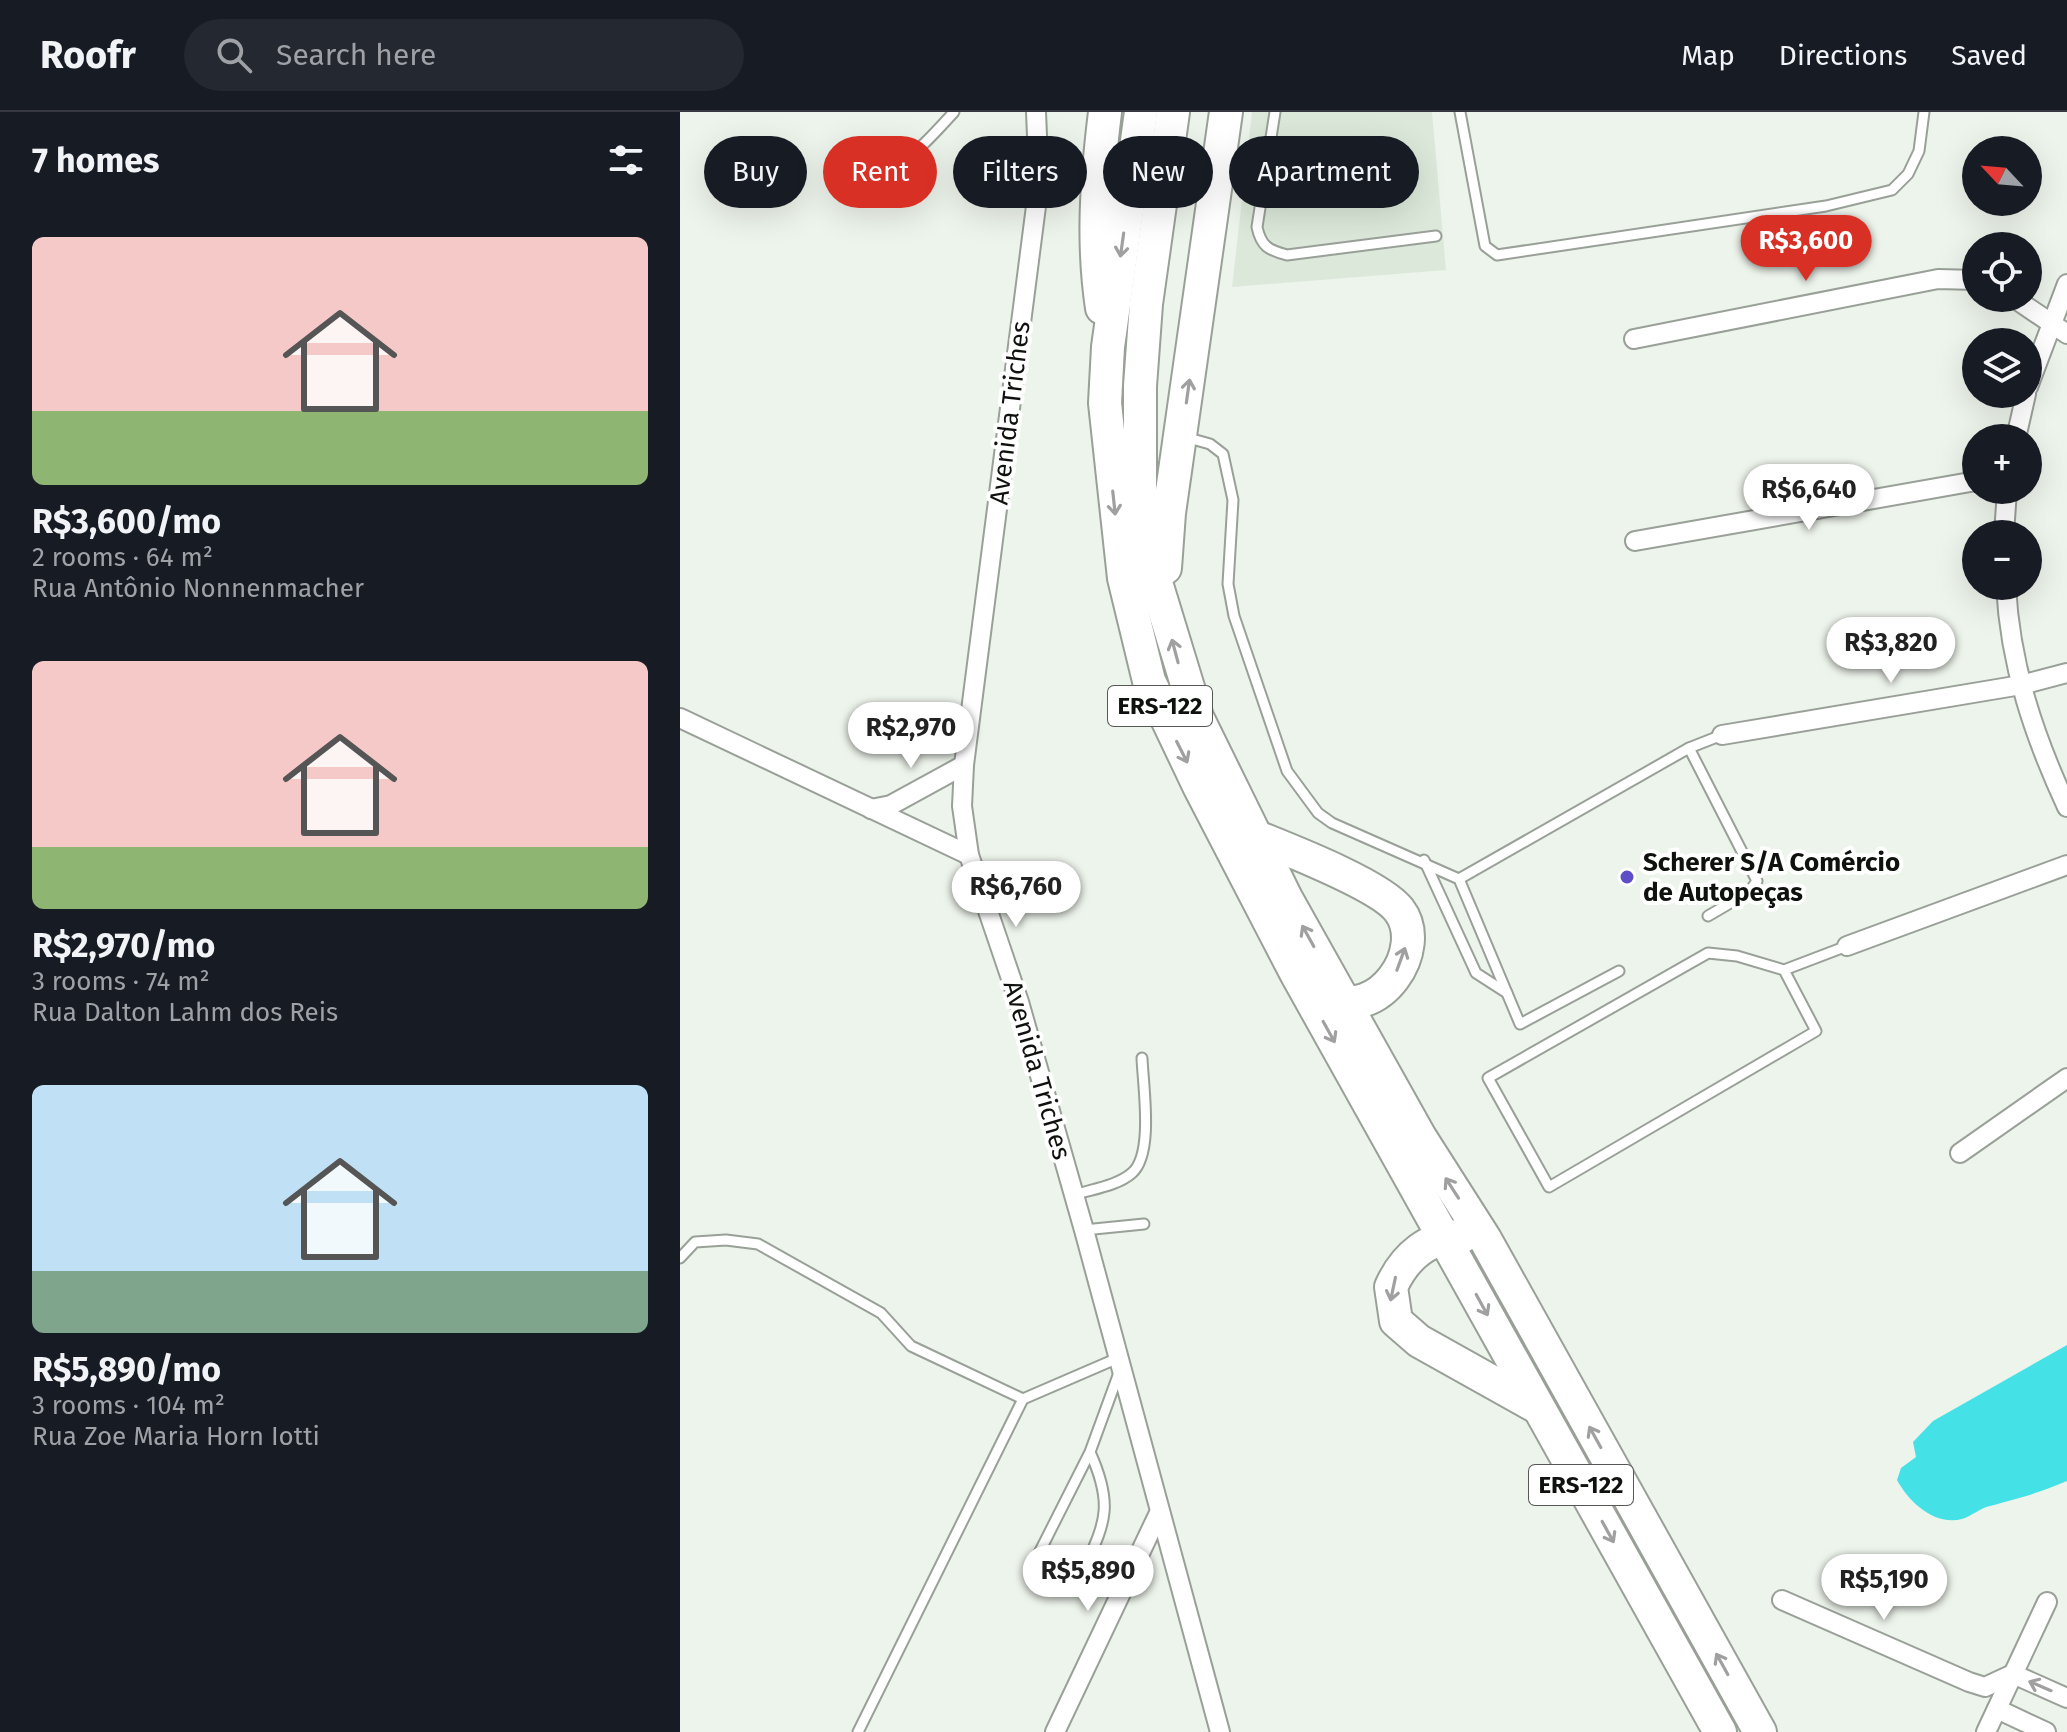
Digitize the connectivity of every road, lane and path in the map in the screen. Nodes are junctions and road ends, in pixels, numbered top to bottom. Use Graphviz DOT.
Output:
graph roads {
  1 [pos="954,112"];
  2 [pos="1036,112"];
  3 [pos="1105,112"];
  4 [pos="1141,112"];
  5 [pos="1173,112"];
  6 [pos="1226,112"];
  7 [pos="1275,112"];
  8 [pos="1460,112"];
  9 [pos="1924,112"];
  10 [pos="932,136"];
  11 [pos="1436,236"];
  12 [pos="1962,280"];
  13 [pos="2067,284"];
  14 [pos="2036,312"];
  15 [pos="2050,321"];
  16 [pos="2067,334"];
  17 [pos="1634,339"];
  18 [pos="2042,345"];
  19 [pos="1108,347"];
  20 [pos="1182,436"];
  21 [pos="1962,483"];
  22 [pos="1635,541"];
  23 [pos="2008,600"];
  24 [pos="1163,607"];
  25 [pos="2067,673"];
  26 [pos="2021,685"];
  27 [pos="680,718"];
  28 [pos="1722,735"];
  29 [pos="1689,748"];
  30 [pos="964,765"];
  31 [pos="2067,807"];
  32 [pos="871,809"];
  33 [pos="1257,837"];
  34 [pos="969,855"];
  35 [pos="1424,860"];
  36 [pos="2067,865"];
  37 [pos="1459,879"];
  38 [pos="1708,916"];
  39 [pos="1847,946"];
  40 [pos="1784,970"];
  41 [pos="1619,971"];
  42 [pos="1296,973"];
  43 [pos="1507,993"];
  44 [pos="1346,1005"];
  45 [pos="1142,1058"];
  46 [pos="2067,1078"];
  47 [pos="1960,1153"];
  48 [pos="1074,1195"];
  49 [pos="1144,1224"];
  50 [pos="1084,1230"];
  51 [pos="1444,1236"];
  52 [pos="1485,1239"];
  53 [pos="680,1258"];
  54 [pos="1120,1362"];
  55 [pos="1023,1399"];
  56 [pos="1537,1407"];
  57 [pos="1090,1452"];
  58 [pos="1159,1513"];
  59 [pos="1782,1600"];
  60 [pos="2047,1602"];
  61 [pos="2013,1674"];
  62 [pos="2067,1698"];
  63 [pos="1997,1709"];
  64 [pos="858,1732"];
  65 [pos="1055,1732"];
  66 [pos="1220,1732"];
  67 [pos="1720,1732"];
  68 [pos="1760,1732"];
  69 [pos="1986,1732"];
  70 [pos="2046,1732"];
  1 -- 10 [label="lane"];
  2 -- 30 [label="street, Avenida Triches"];
  3 -- 19 [label="highway"];
  4 -- 19 [label="highway, ERS-122, one-way"];
  5 -- 24 [label="highway, ERS-122"];
  20 -- 6 [label="highway, one-way"];
  7 -- 11 [label="lane"];
  8 -- 9 [label="lane"];
  12 -- 17 [label="street"];
  13 -- 15 [label="street"];
  14 -- 15 [label="street"];
  15 -- 16 [label="street"];
  15 -- 18 [label="street"];
  19 -- 42 [label="highway, ERS-122, one-way"];
  20 -- 24 [label="highway"];
  20 -- 35 [label="lane"];
  21 -- 22 [label="street"];
  23 -- 26 [label="street"];
  33 -- 24 [label="highway, ERS-122, one-way"];
  25 -- 26 [label="street"];
  26 -- 28 [label="street"];
  26 -- 31 [label="street"];
  27 -- 32 [label="street"];
  28 -- 29 [label="lane"];
  29 -- 37 [label="lane"];
  29 -- 38 [label="lane"];
  30 -- 32 [label="street"];
  30 -- 34 [label="street, Avenida Triches"];
  32 -- 34 [label="street"];
  44 -- 33 [label="highway, ERS-122, one-way"];
  44 -- 33 [label="highway, one-way"];
  34 -- 48 [label="street, Avenida Triches"];
  35 -- 37 [label="lane"];
  35 -- 43 [label="lane"];
  36 -- 39 [label="street"];
  37 -- 43 [label="lane"];
  39 -- 40 [label="lane"];
  40 -- 40 [label="lane"];
  41 -- 43 [label="lane"];
  42 -- 44 [label="highway"];
  42 -- 51 [label="highway, ERS-122, one-way"];
  52 -- 44 [label="highway, ERS-122, one-way"];
  45 -- 48 [label="lane"];
  46 -- 47 [label="street"];
  48 -- 50 [label="street, Avenida Triches"];
  49 -- 50 [label="lane"];
  50 -- 54 [label="street, Avenida Triches"];
  51 -- 52 [label="highway"];
  51 -- 56 [label="highway, ERS-122, one-way"];
  51 -- 56 [label="highway, one-way"];
  68 -- 52 [label="highway, ERS-122, one-way"];
  53 -- 55 [label="lane"];
  54 -- 55 [label="lane"];
  54 -- 57 [label="lane"];
  54 -- 58 [label="street, Avenida Triches"];
  55 -- 64 [label="lane"];
  56 -- 67 [label="highway, ERS-122, one-way"];
  57 -- 57 [label="lane"];
  58 -- 65 [label="street"];
  58 -- 66 [label="street, Avenida Triches"];
  59 -- 61 [label="street"];
  60 -- 61 [label="street"];
  62 -- 61 [label="street, one-way"];
  61 -- 63 [label="street"];
  63 -- 69 [label="street"];
  63 -- 70 [label="street"];
}
